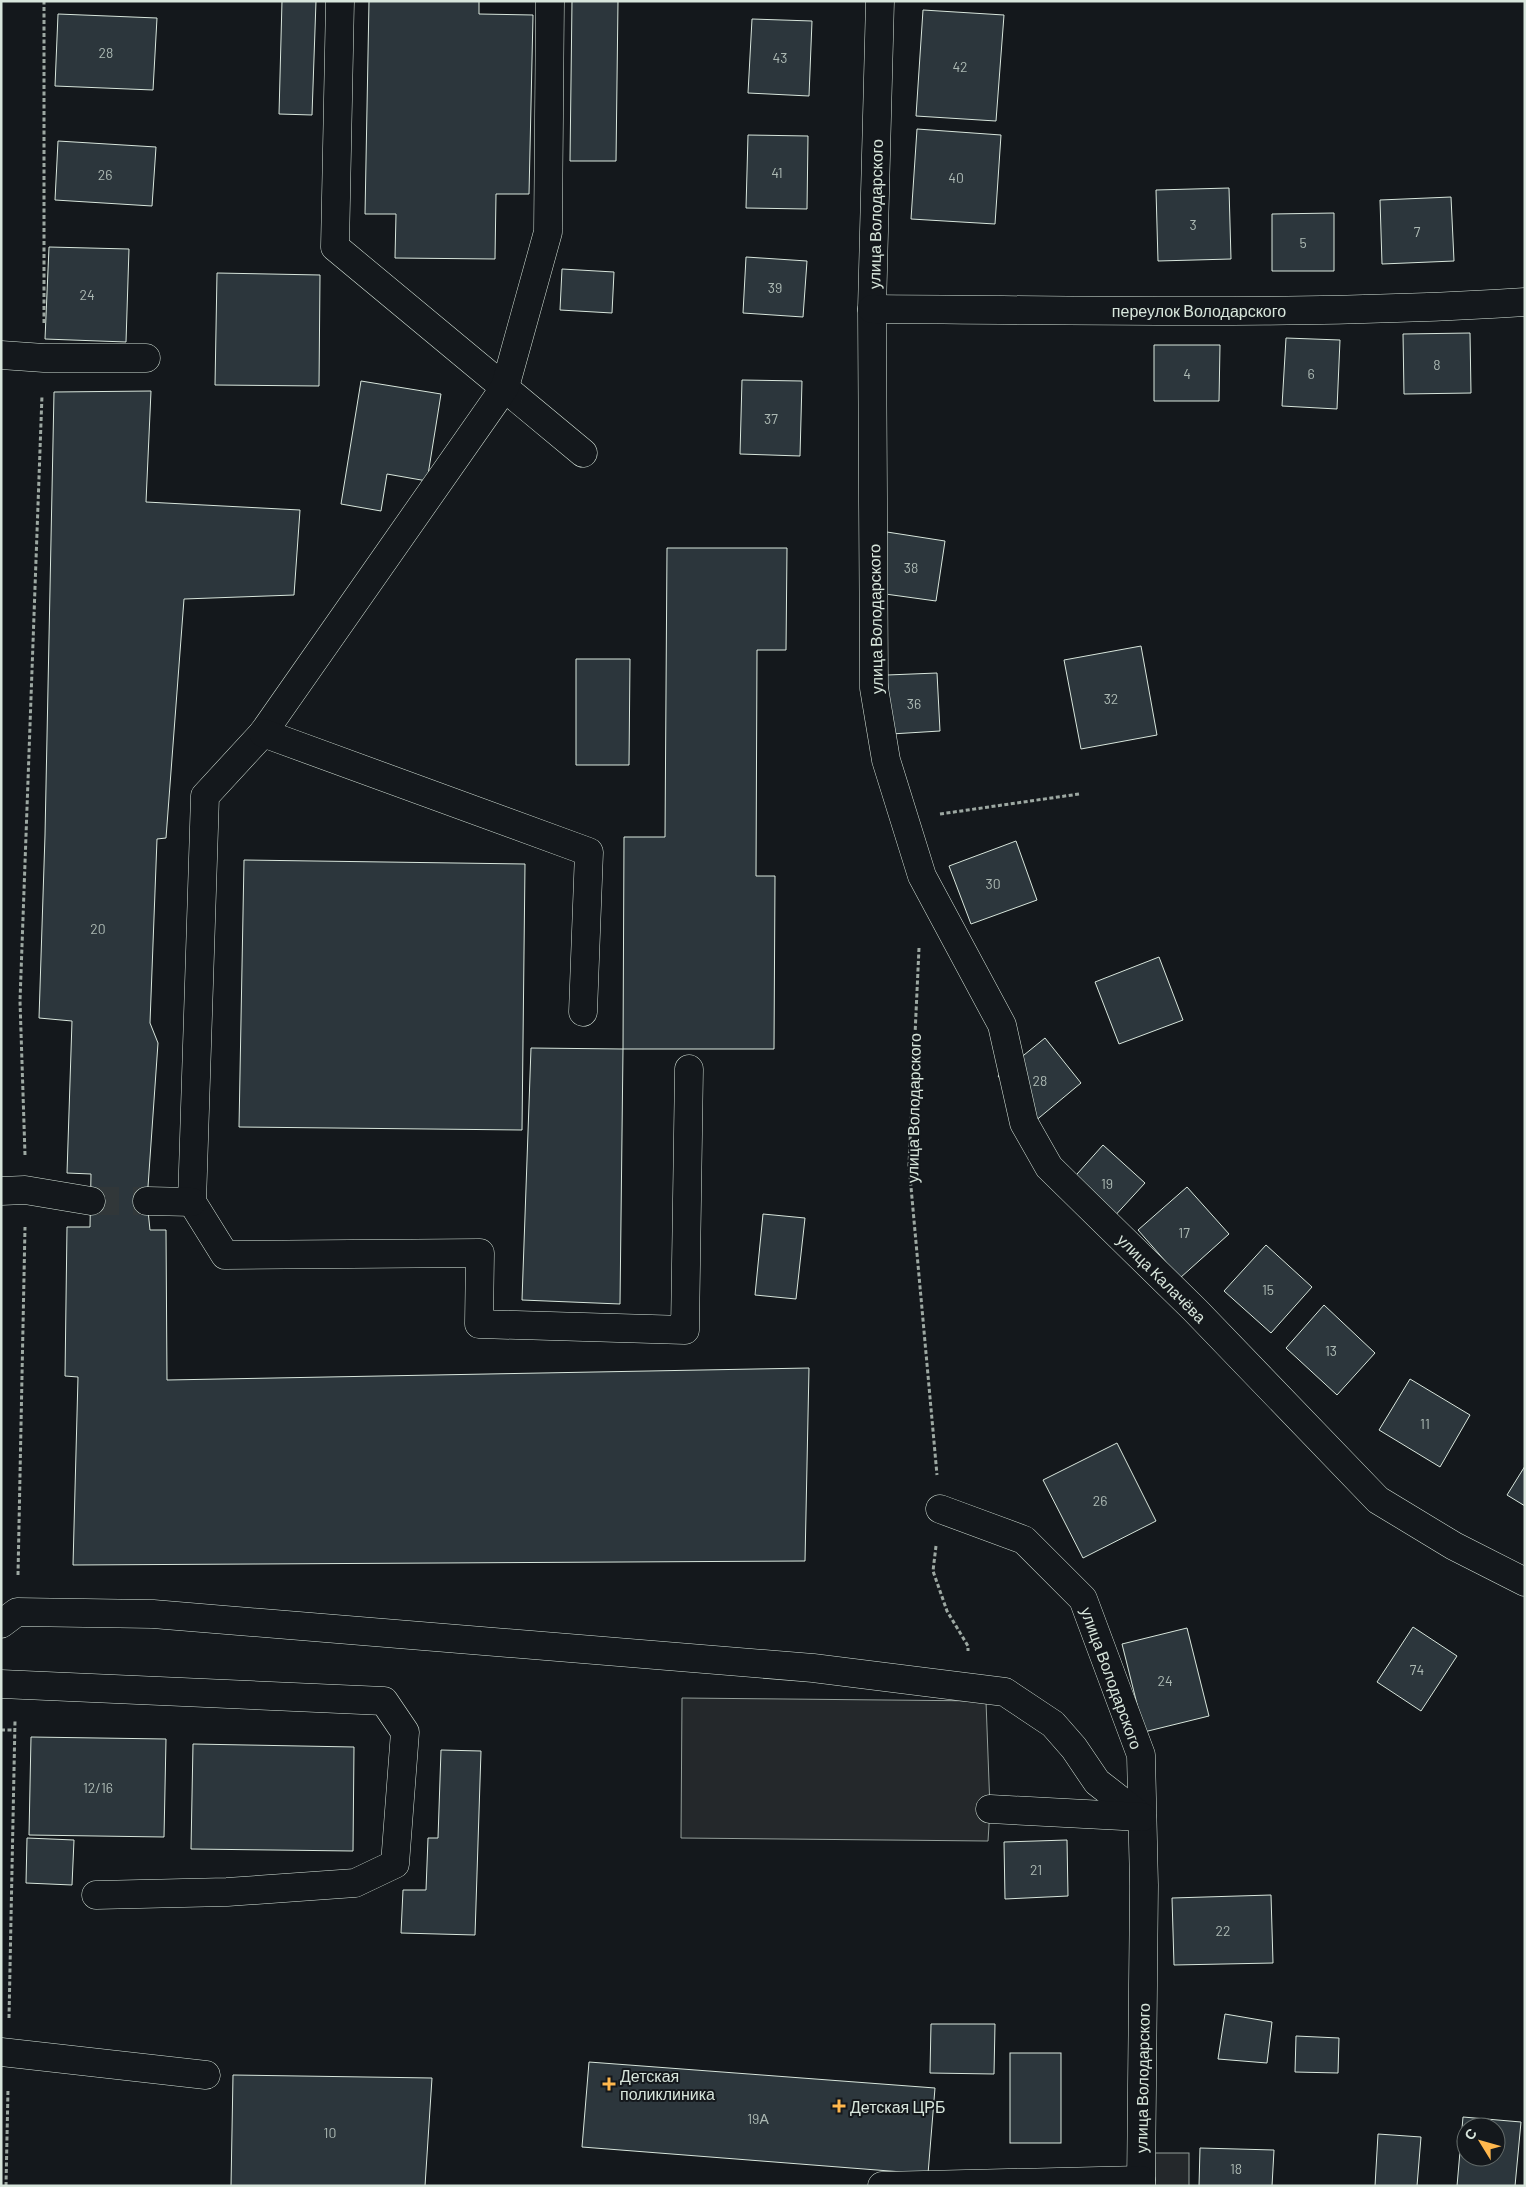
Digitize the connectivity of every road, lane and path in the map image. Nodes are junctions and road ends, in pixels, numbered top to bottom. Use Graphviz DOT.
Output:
graph roads {
  1 [pos="44,1"];
  2 [pos="340,1"];
  3 [pos="550,1"];
  4 [pos="880,1"];
  5 [pos="1525,302"];
  6 [pos="872,309"];
  7 [pos="1,355"];
  8 [pos="44,358"];
  9 [pos="146,358"];
  10 [pos="505,386"];
  11 [pos="584,453"];
  12 [pos="263,733"];
  13 [pos="1078,794"];
  14 [pos="905,820"];
  15 [pos="922,876"];
  16 [pos="919,946"];
  17 [pos="583,1012"];
  18 [pos="688,1069"];
  19 [pos="13,1190"];
  20 [pos="91,1201"];
  21 [pos="147,1201"];
  22 [pos="192,1202"];
  23 [pos="940,1510"];
  24 [pos="1525,1582"];
  25 [pos="9,1618"];
  26 [pos="8,1684"];
  27 [pos="942,1684"];
  28 [pos="1,1730"];
  29 [pos="15,1730"];
  30 [pos="990,1809"];
  31 [pos="1142,1817"];
  32 [pos="96,1895"];
  33 [pos="5,2052"];
  34 [pos="206,2075"];
  35 [pos="1141,2183"];
  36 [pos="6,2186"];
  37 [pos="882,2186"];
  1 -- 8 [label="path"];
  2 -- 10 [label="street"];
  3 -- 10 [label="street"];
  4 -- 6 [label="street, улица Володарского"];
  5 -- 6 [label="street, переулок Володарского"];
  6 -- 14 [label="street, улица Володарского"];
  7 -- 8 [label="street"];
  8 -- 9 [label="street"];
  8 -- 19 [label="path"];
  10 -- 11 [label="street"];
  10 -- 12 [label="street"];
  12 -- 17 [label="street"];
  12 -- 22 [label="street"];
  13 -- 14 [label="path"];
  14 -- 15 [label="street, улица Володарского"];
  15 -- 24 [label="street, улица Калачёва"];
  16 -- 23 [label="path, улица Володарского"];
  18 -- 22 [label="street"];
  19 -- 20 [label="street"];
  19 -- 25 [label="path"];
  21 -- 22 [label="street"];
  23 -- 27 [label="path"];
  23 -- 31 [label="street, улица Володарского"];
  25 -- 27 [label="street"];
  26 -- 29 [label="path"];
  26 -- 32 [label="street"];
  27 -- 31 [label="street"];
  28 -- 29 [label="path"];
  29 -- 33 [label="path"];
  30 -- 31 [label="street"];
  31 -- 35 [label="street, улица Володарского"];
  33 -- 34 [label="street"];
  33 -- 36 [label="path"];
  35 -- 37 [label="street"];
}
